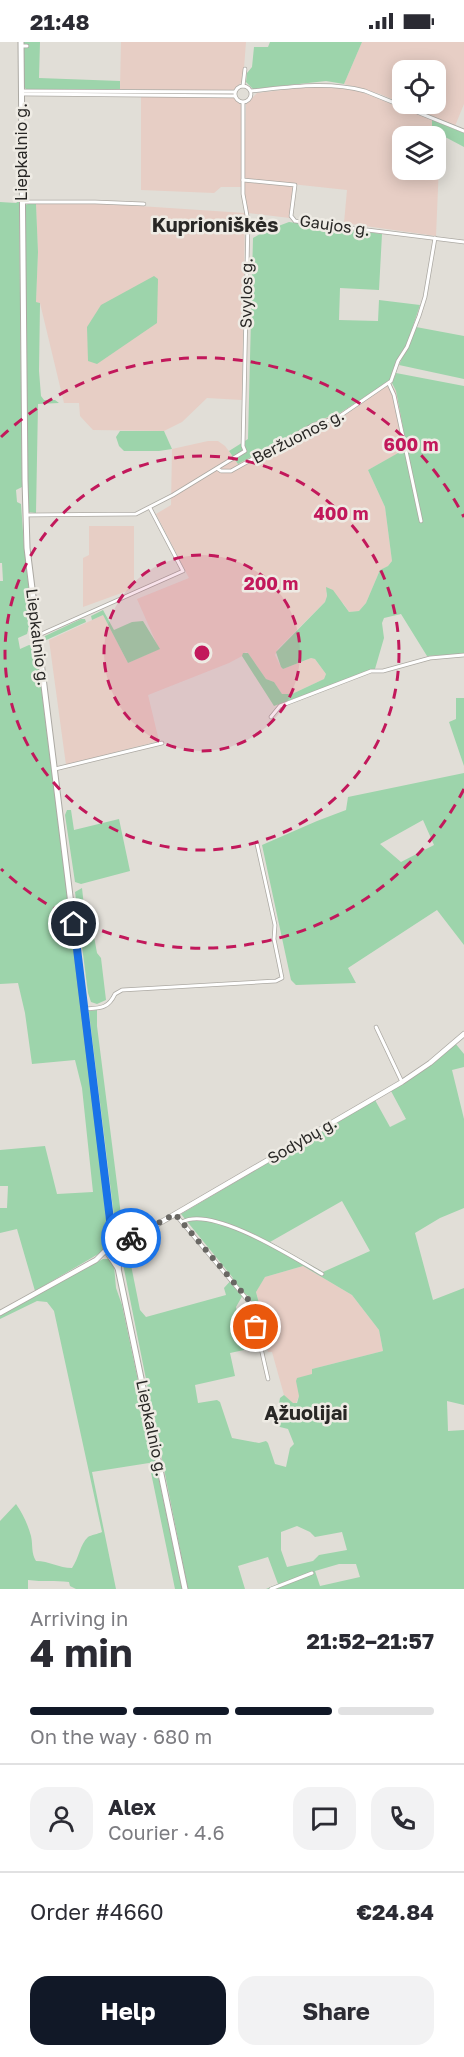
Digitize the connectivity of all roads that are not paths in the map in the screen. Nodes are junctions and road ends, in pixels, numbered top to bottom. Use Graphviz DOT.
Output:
graph roads {
  1 [pos="23,45"];
  2 [pos="245,69"];
  3 [pos="243,86"];
  4 [pos="251,91"];
  5 [pos="21,92"];
  6 [pos="235,94"];
  7 [pos="243,103"];
  8 [pos="464,130"];
  9 [pos="243,180"];
  10 [pos="21,202"];
  11 [pos="144,204"];
  12 [pos="435,238"];
  13 [pos="464,242"];
  14 [pos="389,384"];
  15 [pos="218,468"];
  16 [pos="150,508"];
  17 [pos="25,515"];
  18 [pos="421,521"];
  19 [pos="38,635"];
  20 [pos="464,655"];
  21 [pos="271,717"];
  22 [pos="162,743"];
  23 [pos="55,770"];
  24 [pos="257,844"];
  25 [pos="85,1009"];
  26 [pos="376,1027"];
  27 [pos="464,1034"];
  28 [pos="402,1082"];
  29 [pos="175,1214"];
  30 [pos="182,1222"];
  31 [pos="111,1228"];
  32 [pos="134,1238"];
  33 [pos="119,1242"];
  34 [pos="109,1243"];
  35 [pos="106,1250"];
  36 [pos="123,1250"];
  37 [pos="110,1257"];
  38 [pos="120,1257"];
  39 [pos="96,1260"];
  40 [pos="118,1268"];
  41 [pos="322,1274"];
  42 [pos="0,1312"];
  43 [pos="268,1379"];
  44 [pos="312,1573"];
  45 [pos="185,1589"];
  46 [pos="271,1589"];
  1 -- 5 [label="highway, Liepkalnio g."];
  2 -- 3 [label="street"];
  3 -- 4 [label="street"];
  3 -- 6 [label="street"];
  4 -- 7 [label="street"];
  4 -- 8 [label="street"];
  5 -- 6 [label="street"];
  5 -- 10 [label="highway, Liepkalnio g."];
  6 -- 7 [label="street"];
  7 -- 9 [label="street, Svylos g."];
  9 -- 12 [label="street, Gaujos g."];
  9 -- 15 [label="street, Svylos g."];
  10 -- 11 [label="street"];
  10 -- 17 [label="highway, Liepkalnio g."];
  12 -- 13 [label="street, Gaujos g."];
  12 -- 14 [label="street"];
  14 -- 15 [label="street, Beržuonos g."];
  14 -- 18 [label="street"];
  15 -- 16 [label="street, Beržuonos g."];
  16 -- 17 [label="street, Beržuonos g."];
  16 -- 19 [label="street"];
  17 -- 19 [label="highway, Liepkalnio g."];
  19 -- 23 [label="highway, Liepkalnio g."];
  20 -- 21 [label="street"];
  22 -- 23 [label="street"];
  23 -- 25 [label="highway, Liepkalnio g."];
  24 -- 25 [label="street"];
  25 -- 31 [label="highway, Liepkalnio g."];
  26 -- 28 [label="street"];
  27 -- 28 [label="main road, Sodybų g."];
  28 -- 29 [label="main road, Sodybų g."];
  29 -- 30 [label="street"];
  29 -- 32 [label="main road, Sodybų g."];
  30 -- 41 [label="street"];
  30 -- 43 [label="street"];
  31 -- 33 [label="highway"];
  31 -- 34 [label="highway"];
  32 -- 33 [label="main road, Sodybų g."];
  32 -- 36 [label="main road, Sodybų g."];
  33 -- 34 [label="highway"];
  33 -- 36 [label="highway"];
  34 -- 35 [label="highway"];
  35 -- 37 [label="highway"];
  35 -- 39 [label="main road"];
  36 -- 38 [label="highway"];
  37 -- 38 [label="highway"];
  37 -- 39 [label="main road"];
  37 -- 40 [label="highway"];
  38 -- 40 [label="highway"];
  39 -- 42 [label="main road"];
  40 -- 45 [label="highway, Liepkalnio g."];
  44 -- 46 [label="street"];
}
